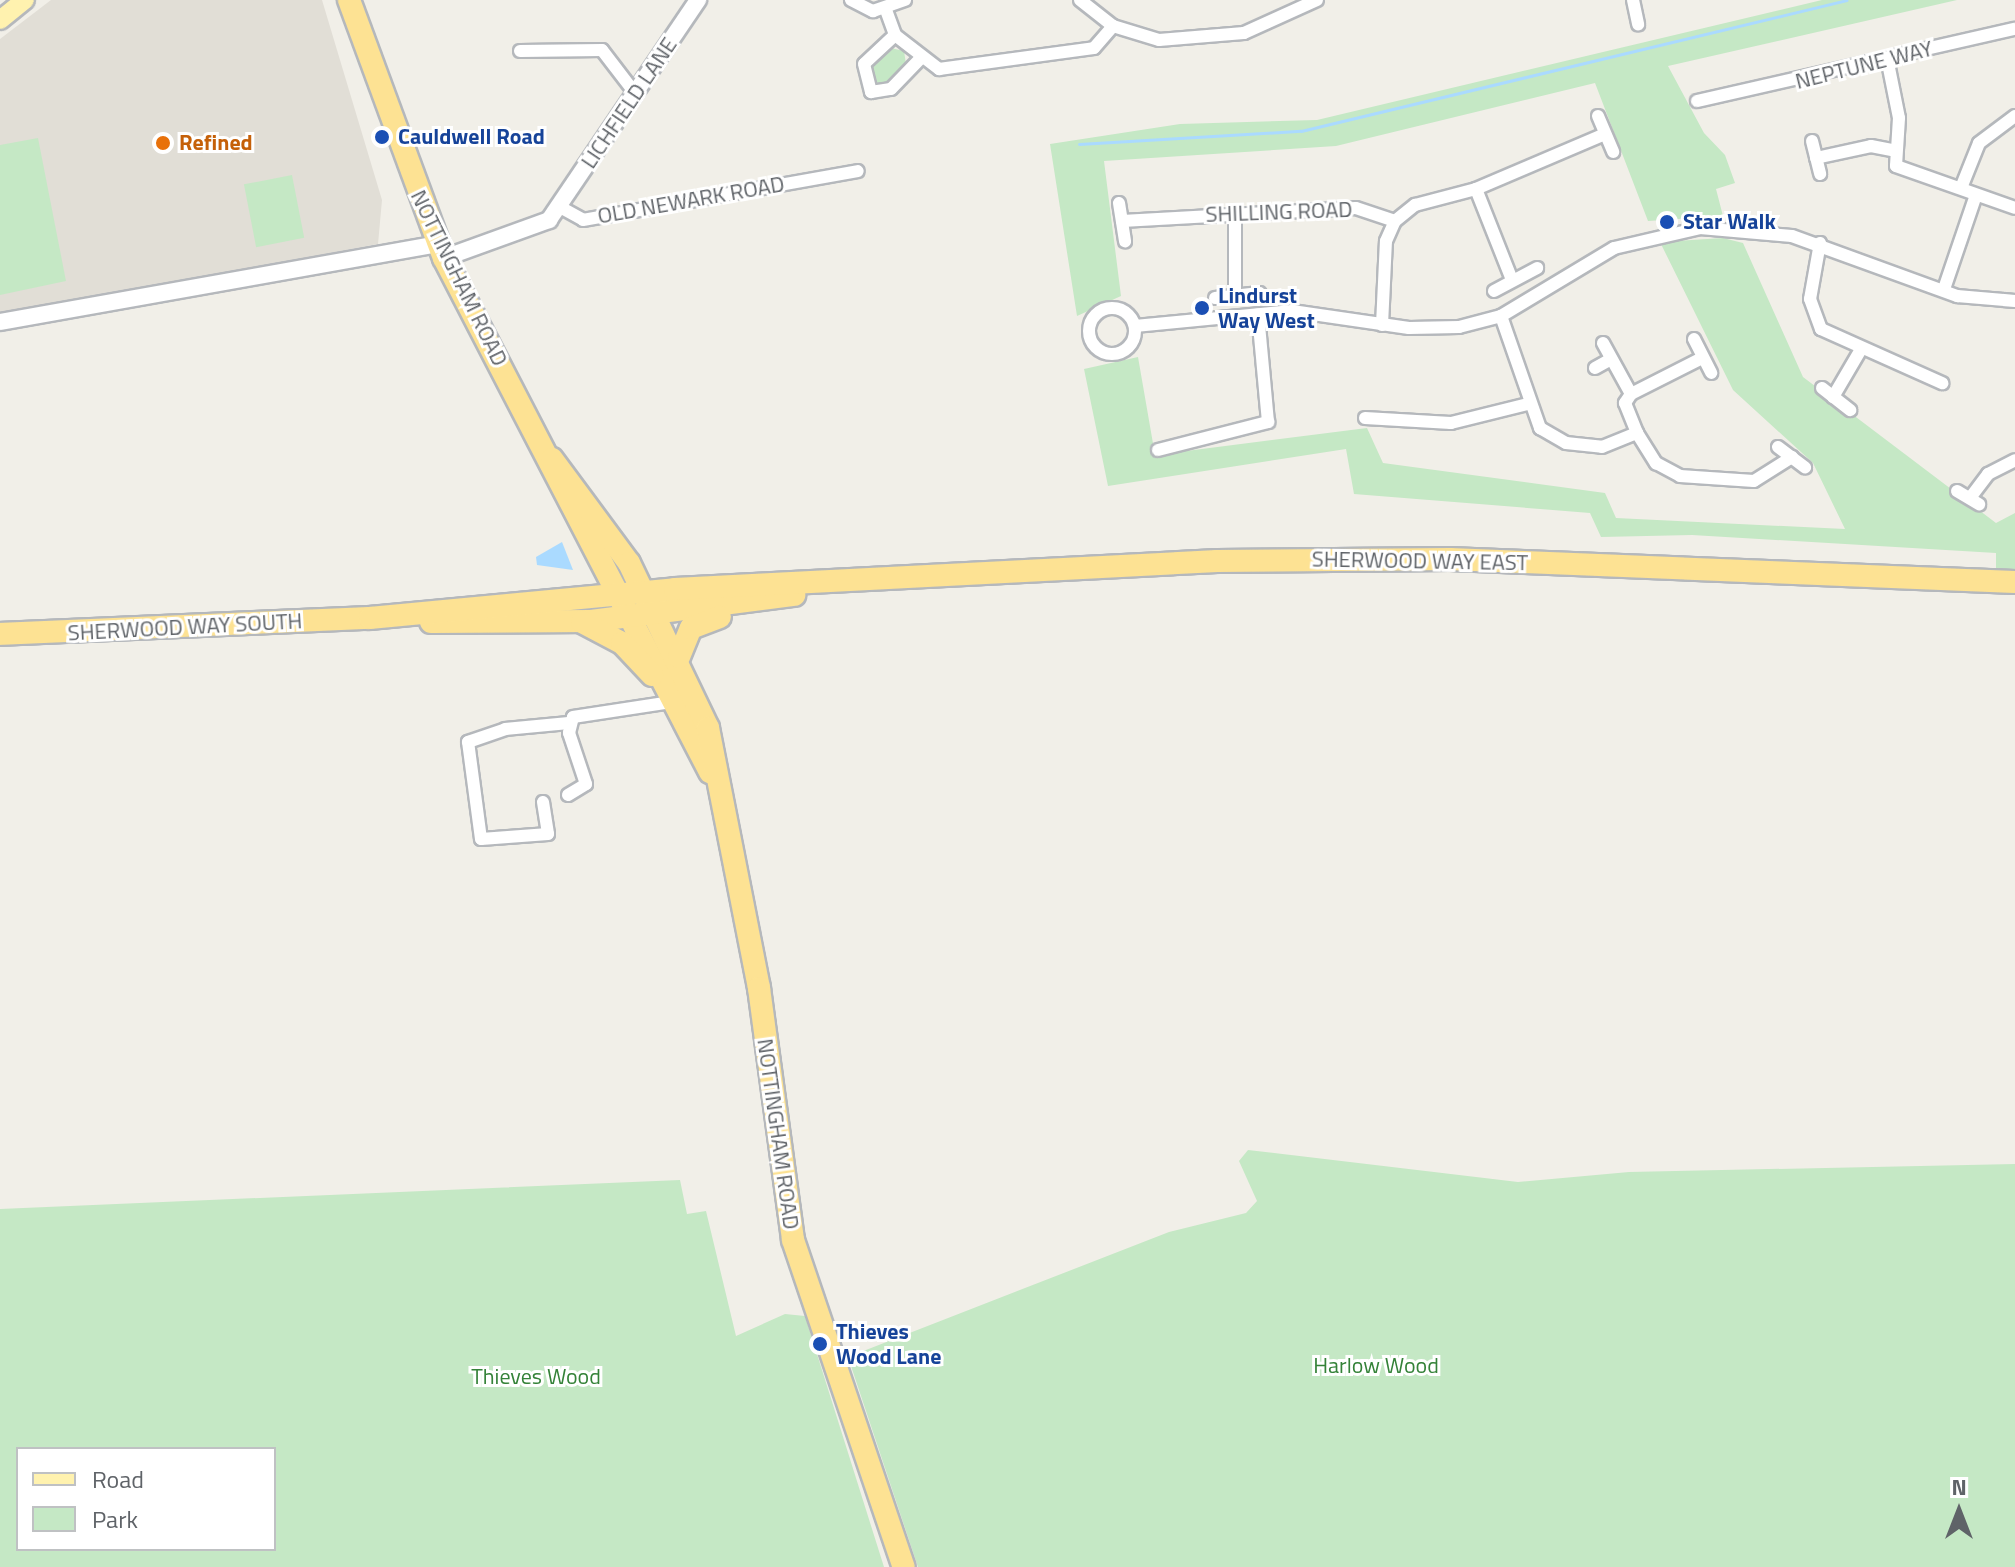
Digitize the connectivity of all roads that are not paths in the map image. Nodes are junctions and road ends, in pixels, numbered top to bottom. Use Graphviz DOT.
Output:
graph roads {
  1 [pos="8,0"];
  2 [pos="25,0"];
  3 [pos="349,0"];
  4 [pos="698,0"];
  5 [pos="851,0"];
  6 [pos="905,0"];
  7 [pos="1080,0"];
  8 [pos="1317,0"];
  9 [pos="1633,0"];
  10 [pos="1096,5"];
  11 [pos="0,8"];
  12 [pos="886,10"];
  13 [pos="0,20"];
  14 [pos="1638,24"];
  15 [pos="1113,26"];
  16 [pos="2015,29"];
  17 [pos="895,35"];
  18 [pos="520,51"];
  19 [pos="920,59"];
  20 [pos="1888,63"];
  21 [pos="635,93"];
  22 [pos="1697,101"];
  23 [pos="1598,116"];
  24 [pos="2015,116"];
  25 [pos="1605,134"];
  26 [pos="1812,141"];
  27 [pos="1892,150"];
  28 [pos="1613,152"];
  29 [pos="1816,158"];
  30 [pos="858,171"];
  31 [pos="1820,174"];
  32 [pos="1961,188"];
  33 [pos="1476,189"];
  34 [pos="1976,195"];
  35 [pos="1119,203"];
  36 [pos="560,207"];
  37 [pos="2015,208"];
  38 [pos="1235,216"];
  39 [pos="1122,221"];
  40 [pos="1395,221"];
  41 [pos="1125,242"];
  42 [pos="1820,243"];
  43 [pos="441,251"];
  44 [pos="1537,268"];
  45 [pos="1512,280"];
  46 [pos="1944,289"];
  47 [pos="1494,291"];
  48 [pos="1260,293"];
  49 [pos="1235,296"];
  50 [pos="1215,298"];
  51 [pos="2015,301"];
  52 [pos="1258,314"];
  53 [pos="1501,316"];
  54 [pos="0,322"];
  55 [pos="1382,325"];
  56 [pos="1135,326"];
  57 [pos="1694,339"];
  58 [pos="1603,343"];
  59 [pos="1860,351"];
  60 [pos="1702,358"];
  61 [pos="1611,359"];
  62 [pos="1595,368"];
  63 [pos="1711,373"];
  64 [pos="1942,383"];
  65 [pos="1822,388"];
  66 [pos="1631,394"];
  67 [pos="1833,397"];
  68 [pos="1528,404"];
  69 [pos="1850,410"];
  70 [pos="1365,418"];
  71 [pos="1637,433"];
  72 [pos="1778,447"];
  73 [pos="1158,450"];
  74 [pos="1792,457"];
  75 [pos="552,459"];
  76 [pos="2015,460"];
  77 [pos="1805,467"];
  78 [pos="1957,491"];
  79 [pos="2015,582"];
  80 [pos="825,584"];
  81 [pos="760,601"];
  82 [pos="637,605"];
  83 [pos="370,618"];
  84 [pos="582,622"];
  85 [pos="0,634"];
  86 [pos="679,657"];
  87 [pos="686,697"];
  88 [pos="569,723"];
  89 [pos="568,795"];
  90 [pos="543,802"];
  91 [pos="904,1567"];
  1 -- 11 [label="main road"];
  2 -- 13 [label="main road"];
  3 -- 43 [label="highway, NOTTINGHAM ROAD"];
  4 -- 21 [label="street, LICHFIELD LANE"];
  5 -- 12 [label="street"];
  6 -- 12 [label="street"];
  7 -- 10 [label="street"];
  8 -- 15 [label="street"];
  9 -- 14 [label="street"];
  10 -- 15 [label="street"];
  12 -- 17 [label="street"];
  15 -- 19 [label="street"];
  16 -- 20 [label="street, NEPTUNE WAY"];
  17 -- 19 [label="street"];
  17 -- 19 [label="street"];
  18 -- 21 [label="street"];
  20 -- 22 [label="street, NEPTUNE WAY"];
  20 -- 27 [label="street"];
  21 -- 36 [label="street, LICHFIELD LANE"];
  23 -- 25 [label="street"];
  24 -- 32 [label="street"];
  25 -- 28 [label="street"];
  25 -- 33 [label="street"];
  26 -- 29 [label="street"];
  27 -- 29 [label="street"];
  27 -- 32 [label="street"];
  29 -- 31 [label="street"];
  30 -- 36 [label="street, OLD NEWARK ROAD"];
  32 -- 34 [label="street"];
  33 -- 40 [label="street"];
  33 -- 45 [label="street"];
  34 -- 37 [label="street"];
  34 -- 46 [label="street"];
  35 -- 39 [label="street"];
  36 -- 43 [label="street"];
  38 -- 39 [label="street, SHILLING ROAD"];
  38 -- 40 [label="street, SHILLING ROAD"];
  38 -- 49 [label="street"];
  39 -- 41 [label="street"];
  40 -- 55 [label="street"];
  42 -- 46 [label="street"];
  42 -- 53 [label="street"];
  42 -- 59 [label="street"];
  43 -- 54 [label="street"];
  43 -- 75 [label="highway, NOTTINGHAM ROAD"];
  44 -- 45 [label="street"];
  45 -- 47 [label="street"];
  46 -- 51 [label="street"];
  48 -- 49 [label="street"];
  49 -- 50 [label="street"];
  52 -- 55 [label="street"];
  52 -- 56 [label="street"];
  52 -- 73 [label="street"];
  53 -- 55 [label="street"];
  53 -- 68 [label="street"];
  57 -- 60 [label="street"];
  58 -- 61 [label="street"];
  59 -- 64 [label="street"];
  59 -- 67 [label="street"];
  60 -- 63 [label="street"];
  60 -- 66 [label="street"];
  61 -- 62 [label="street"];
  61 -- 66 [label="street"];
  65 -- 67 [label="street"];
  66 -- 71 [label="street"];
  67 -- 69 [label="street"];
  68 -- 70 [label="street"];
  68 -- 71 [label="street"];
  71 -- 74 [label="street"];
  72 -- 74 [label="street"];
  74 -- 77 [label="street"];
  75 -- 82 [label="highway, NOTTINGHAM ROAD"];
  75 -- 82 [label="highway, NOTTINGHAM ROAD"];
  76 -- 78 [label="street"];
  79 -- 80 [label="highway, SHERWOOD WAY EAST"];
  80 -- 81 [label="highway, SHERWOOD WAY EAST"];
  80 -- 82 [label="highway, SHERWOOD WAY EAST"];
  81 -- 82 [label="highway"];
  81 -- 86 [label="highway"];
  82 -- 83 [label="highway, SHERWOOD WAY SOUTH"];
  82 -- 84 [label="highway, SHERWOOD WAY SOUTH"];
  82 -- 86 [label="highway, NOTTINGHAM ROAD"];
  82 -- 87 [label="highway, NOTTINGHAM ROAD"];
  83 -- 84 [label="highway, SHERWOOD WAY SOUTH"];
  83 -- 85 [label="highway, SHERWOOD WAY SOUTH"];
  84 -- 87 [label="highway"];
  86 -- 87 [label="highway, NOTTINGHAM ROAD"];
  87 -- 88 [label="street"];
  87 -- 91 [label="highway, NOTTINGHAM ROAD"];
  88 -- 89 [label="street"];
  88 -- 90 [label="street"];
}
